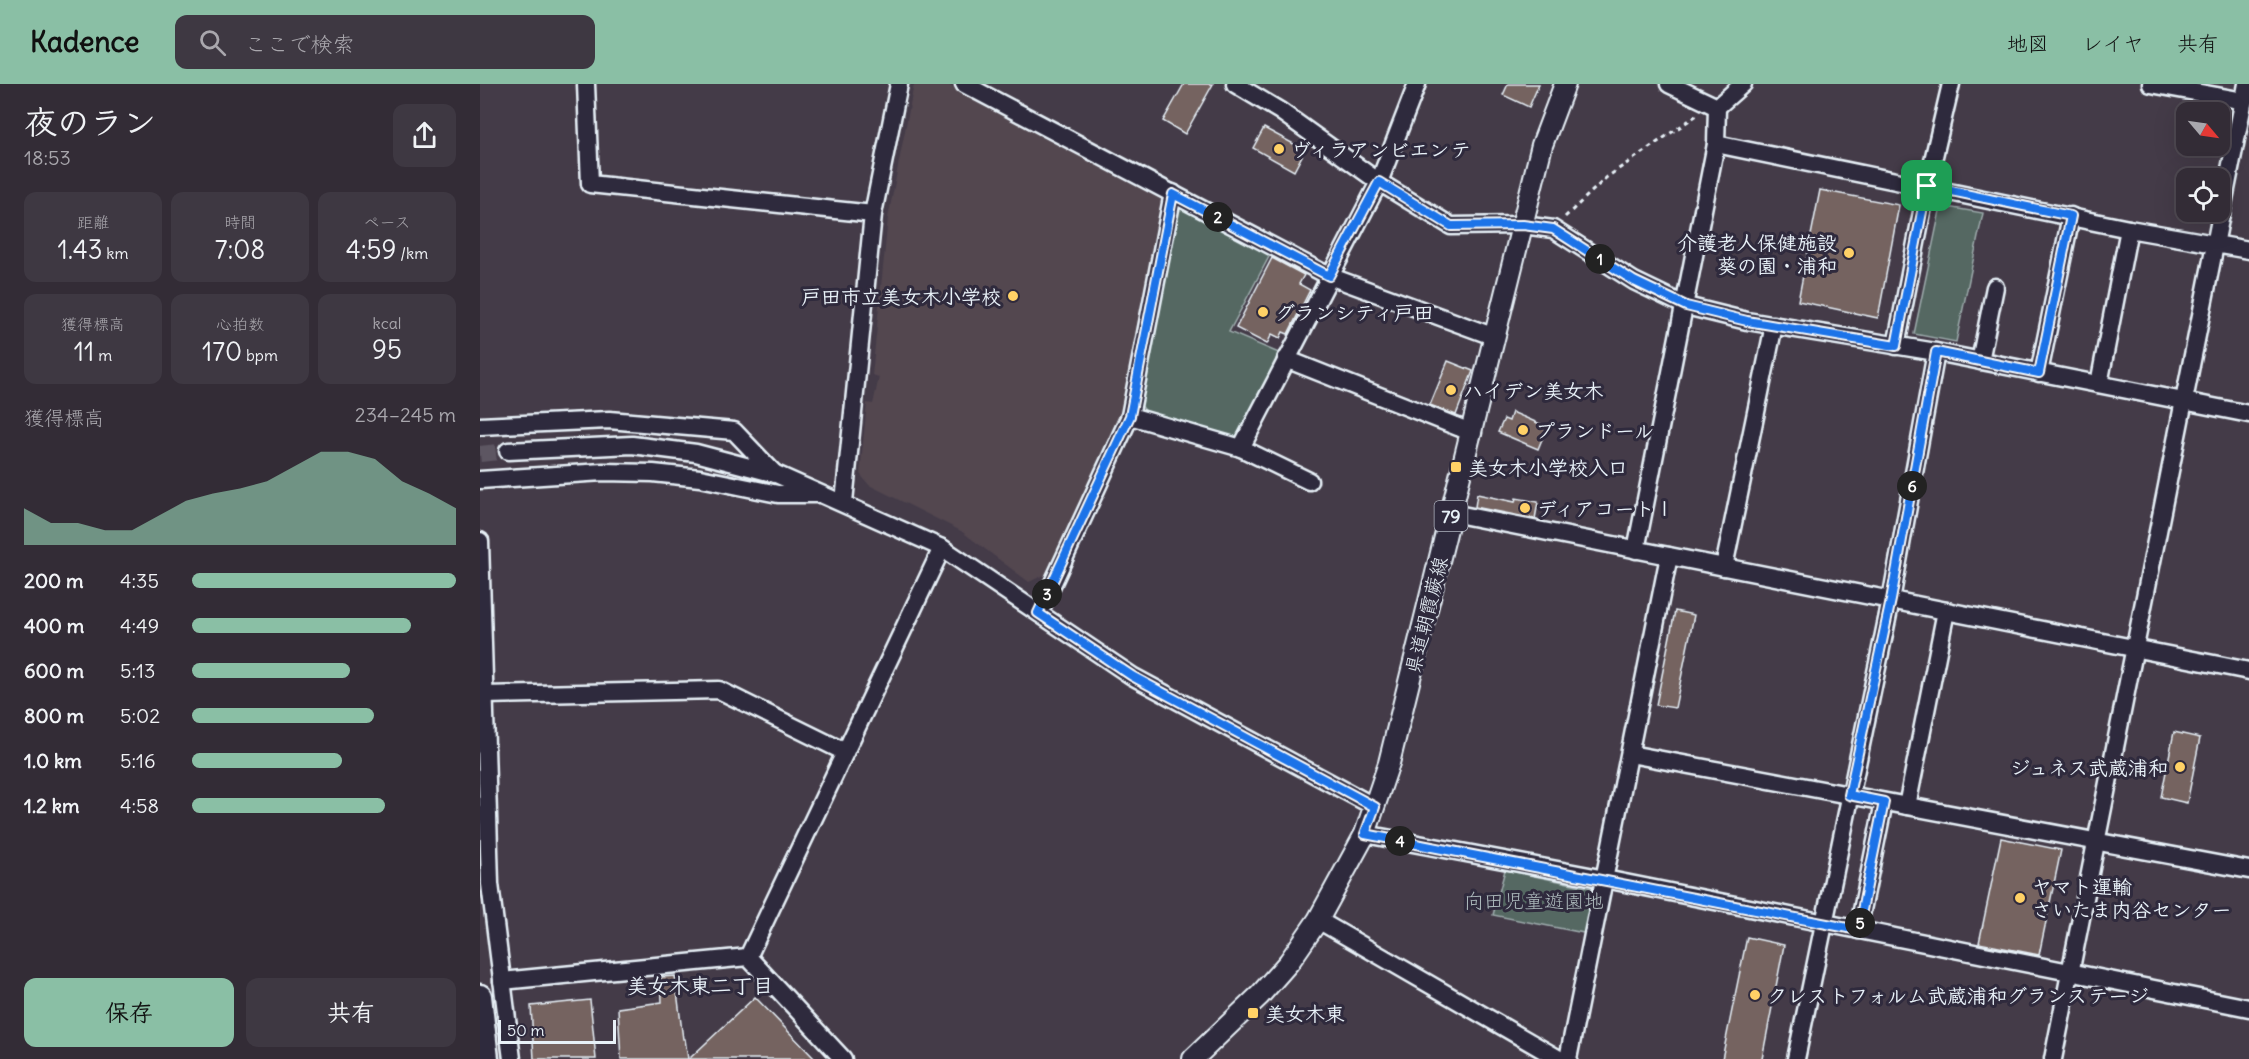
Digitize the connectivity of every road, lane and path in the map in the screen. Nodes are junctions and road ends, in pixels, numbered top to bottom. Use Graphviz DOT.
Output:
graph roads {
  1 [pos="586,84"];
  2 [pos="899,84"];
  3 [pos="964,84"];
  4 [pos="1235,84"];
  5 [pos="1417,84"];
  6 [pos="1565,84"];
  7 [pos="1669,84"];
  8 [pos="1743,84"];
  9 [pos="1951,84"];
  10 [pos="2151,84"];
  11 [pos="2247,84"];
  12 [pos="2244,101"];
  13 [pos="1715,106"];
  14 [pos="1716,144"];
  15 [pos="1379,182"];
  16 [pos="1927,186"];
  17 [pos="1173,194"];
  18 [pos="873,213"];
  19 [pos="2071,216"];
  20 [pos="1523,225"];
  21 [pos="1553,229"];
  22 [pos="2129,229"];
  23 [pos="2216,243"];
  24 [pos="2249,250"];
  25 [pos="1329,276"];
  26 [pos="1995,287"];
  27 [pos="1686,306"];
  28 [pos="1774,326"];
  29 [pos="1495,337"];
  30 [pos="1896,346"];
  31 [pos="1936,352"];
  32 [pos="1286,359"];
  33 [pos="1980,361"];
  34 [pos="2039,373"];
  35 [pos="2099,384"];
  36 [pos="2184,401"];
  37 [pos="2249,414"];
  38 [pos="1130,416"];
  39 [pos="480,426"];
  40 [pos="1473,434"];
  41 [pos="1241,447"];
  42 [pos="508,451"];
  43 [pos="776,474"];
  44 [pos="480,480"];
  45 [pos="1309,481"];
  46 [pos="824,494"];
  47 [pos="844,502"];
  48 [pos="1452,513"];
  49 [pos="480,541"];
  50 [pos="942,548"];
  51 [pos="1636,550"];
  52 [pos="1669,556"];
  53 [pos="1724,567"];
  54 [pos="1891,600"];
  55 [pos="481,605"];
  56 [pos="1946,611"];
  57 [pos="1038,613"];
  58 [pos="2135,648"];
  59 [pos="2249,671"];
  60 [pos="485,695"];
  61 [pos="845,752"];
  62 [pos="1630,754"];
  63 [pos="1849,795"];
  64 [pos="1884,802"];
  65 [pos="1907,806"];
  66 [pos="1375,807"];
  67 [pos="1365,834"];
  68 [pos="2096,841"];
  69 [pos="2249,870"];
  70 [pos="1605,879"];
  71 [pos="1318,920"];
  72 [pos="1824,923"];
  73 [pos="1858,930"];
  74 [pos="748,957"];
  75 [pos="2070,973"];
  76 [pos="502,981"];
  77 [pos="480,996"];
  78 [pos="2249,1008"];
  79 [pos="487,1055"];
  80 [pos="512,1059"];
  81 [pos="843,1059"];
  82 [pos="1193,1059"];
  83 [pos="1558,1059"];
  84 [pos="1568,1059"];
  85 [pos="1796,1059"];
  86 [pos="2053,1059"];
  1 -- 18 [label="street"];
  2 -- 18 [label="street"];
  3 -- 17 [label="street"];
  4 -- 15 [label="street"];
  5 -- 15 [label="street"];
  6 -- 20 [label="main road, 県道朝霞蕨線 / 79"];
  7 -- 13 [label="street"];
  8 -- 13 [label="street"];
  9 -- 16 [label="street"];
  10 -- 12 [label="street"];
  11 -- 12 [label="street"];
  12 -- 23 [label="street"];
  13 -- 14 [label="street"];
  13 -- 21 [label="path"];
  14 -- 16 [label="street"];
  14 -- 27 [label="street"];
  15 -- 20 [label="street"];
  15 -- 25 [label="street"];
  16 -- 19 [label="street"];
  16 -- 30 [label="street"];
  17 -- 25 [label="street"];
  17 -- 38 [label="street"];
  18 -- 47 [label="street"];
  19 -- 22 [label="street"];
  19 -- 34 [label="street"];
  20 -- 21 [label="street"];
  20 -- 29 [label="main road, 県道朝霞蕨線 / 79"];
  21 -- 27 [label="street"];
  22 -- 23 [label="street"];
  22 -- 35 [label="street"];
  23 -- 24 [label="street"];
  23 -- 36 [label="street"];
  25 -- 29 [label="street"];
  25 -- 32 [label="street"];
  26 -- 33 [label="street"];
  27 -- 28 [label="street"];
  27 -- 51 [label="street"];
  28 -- 30 [label="street"];
  28 -- 53 [label="street"];
  29 -- 40 [label="main road, 県道朝霞蕨線 / 79"];
  30 -- 31 [label="street"];
  31 -- 33 [label="street"];
  31 -- 54 [label="street"];
  32 -- 40 [label="street"];
  32 -- 41 [label="street"];
  33 -- 34 [label="street"];
  34 -- 35 [label="street"];
  35 -- 36 [label="street"];
  36 -- 37 [label="street"];
  36 -- 58 [label="street"];
  38 -- 41 [label="street"];
  38 -- 57 [label="street"];
  39 -- 43 [label="street"];
  40 -- 48 [label="main road, 県道朝霞蕨線 / 79"];
  41 -- 45 [label="street"];
  42 -- 43 [label="street"];
  43 -- 46 [label="street"];
  44 -- 46 [label="street"];
  46 -- 47 [label="street"];
  47 -- 50 [label="street"];
  48 -- 51 [label="street"];
  48 -- 66 [label="main road, 県道朝霞蕨線 / 79"];
  49 -- 55 [label="street"];
  50 -- 57 [label="street"];
  50 -- 61 [label="street"];
  51 -- 52 [label="street"];
  52 -- 53 [label="street"];
  52 -- 62 [label="street"];
  53 -- 54 [label="street"];
  54 -- 56 [label="street"];
  54 -- 63 [label="street"];
  55 -- 60 [label="street"];
  56 -- 58 [label="street"];
  56 -- 65 [label="street"];
  57 -- 66 [label="street"];
  58 -- 59 [label="street"];
  58 -- 68 [label="street"];
  60 -- 61 [label="street"];
  60 -- 76 [label="street"];
  61 -- 74 [label="street"];
  62 -- 63 [label="street"];
  62 -- 70 [label="street"];
  63 -- 64 [label="street"];
  63 -- 72 [label="street"];
  64 -- 65 [label="street"];
  64 -- 73 [label="street"];
  65 -- 68 [label="street"];
  66 -- 67 [label="main road, 県道朝霞蕨線 / 79"];
  67 -- 70 [label="street"];
  67 -- 71 [label="main road, 県道朝霞蕨線 / 79"];
  68 -- 69 [label="street"];
  68 -- 75 [label="street"];
  70 -- 72 [label="street"];
  70 -- 84 [label="street"];
  71 -- 82 [label="main road, 県道朝霞蕨線 / 79"];
  71 -- 83 [label="street"];
  72 -- 73 [label="street"];
  72 -- 85 [label="street"];
  73 -- 75 [label="street"];
  74 -- 76 [label="street"];
  74 -- 81 [label="street"];
  75 -- 78 [label="street"];
  75 -- 86 [label="street"];
  76 -- 80 [label="street"];
  77 -- 79 [label="highway"];
}
